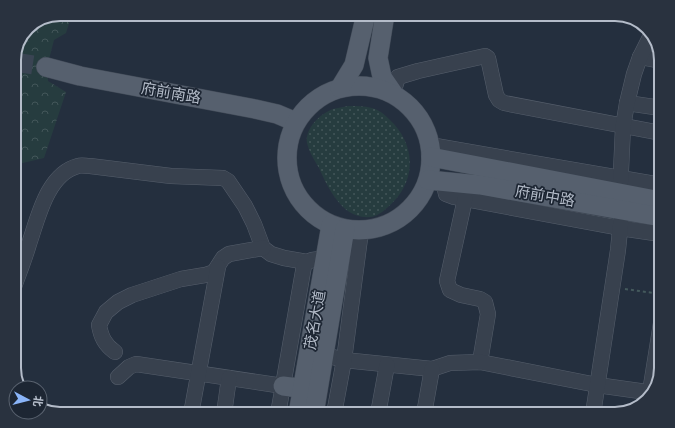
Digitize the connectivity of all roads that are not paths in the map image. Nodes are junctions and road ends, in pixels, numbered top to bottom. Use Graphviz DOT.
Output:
graph roads {
  1 [pos="364,21"];
  2 [pos="384,21"];
  3 [pos="648,40"];
  4 [pos="640,57"];
  5 [pos="654,60"];
  6 [pos="46,67"];
  7 [pos="340,88"];
  8 [pos="393,93"];
  9 [pos="627,103"];
  10 [pos="654,107"];
  11 [pos="296,122"];
  12 [pos="623,127"];
  13 [pos="654,133"];
  14 [pos="431,151"];
  15 [pos="435,181"];
  16 [pos="654,188"];
  17 [pos="465,199"];
  18 [pos="654,201"];
  19 [pos="620,202"];
  20 [pos="654,214"];
  21 [pos="346,228"];
  22 [pos="654,229"];
  23 [pos="263,248"];
  24 [pos="326,258"];
  25 [pos="306,262"];
  26 [pos="21,266"];
  27 [pos="218,267"];
  28 [pos="115,352"];
  29 [pos="317,353"];
  30 [pos="344,360"];
  31 [pos="480,362"];
  32 [pos="386,365"];
  33 [pos="432,369"];
  34 [pos="200,373"];
  35 [pos="118,377"];
  36 [pos="229,378"];
  37 [pos="598,385"];
  38 [pos="283,386"];
  39 [pos="311,389"];
  40 [pos="645,393"];
  41 [pos="193,407"];
  42 [pos="225,407"];
  43 [pos="279,407"];
  44 [pos="302,407"];
  45 [pos="313,407"];
  46 [pos="335,407"];
  47 [pos="379,407"];
  48 [pos="425,407"];
  49 [pos="594,407"];
  1 -- 7 [label="main road"];
  2 -- 8 [label="main road"];
  3 -- 4 [label="street"];
  4 -- 5 [label="street"];
  4 -- 9 [label="street"];
  6 -- 11 [label="main road, 府前南路"];
  7 -- 8 [label="main road"];
  7 -- 11 [label="main road"];
  8 -- 12 [label="street"];
  8 -- 14 [label="main road"];
  9 -- 10 [label="street"];
  9 -- 12 [label="street"];
  11 -- 21 [label="main road"];
  12 -- 13 [label="street"];
  12 -- 19 [label="street"];
  14 -- 15 [label="main road"];
  14 -- 19 [label="main road, 府前中路"];
  15 -- 17 [label="street"];
  15 -- 19 [label="main road, 府前中路"];
  15 -- 21 [label="main road"];
  16 -- 19 [label="street"];
  17 -- 19 [label="street"];
  17 -- 31 [label="street"];
  18 -- 19 [label="main road, 府前中路"];
  19 -- 20 [label="main road, 府前中路"];
  19 -- 22 [label="street"];
  19 -- 37 [label="street"];
  21 -- 24 [label="main road, 茂名大道"];
  21 -- 29 [label="main road, 茂名大道"];
  21 -- 30 [label="street"];
  23 -- 25 [label="street"];
  23 -- 26 [label="street"];
  23 -- 27 [label="street"];
  24 -- 25 [label="street"];
  24 -- 29 [label="main road, 茂名大道"];
  25 -- 38 [label="street"];
  27 -- 28 [label="street"];
  27 -- 34 [label="street"];
  29 -- 30 [label="street"];
  29 -- 39 [label="main road, 茂名大道"];
  30 -- 32 [label="street"];
  30 -- 46 [label="street"];
  31 -- 33 [label="street"];
  31 -- 37 [label="street"];
  32 -- 33 [label="street"];
  32 -- 47 [label="street"];
  33 -- 48 [label="street"];
  34 -- 35 [label="street"];
  34 -- 36 [label="street"];
  34 -- 41 [label="street"];
  36 -- 38 [label="street"];
  36 -- 42 [label="street"];
  37 -- 40 [label="street"];
  37 -- 49 [label="street"];
  38 -- 39 [label="main road"];
  38 -- 43 [label="street"];
  39 -- 44 [label="main road, 茂名大道"];
  39 -- 45 [label="main road, 茂名大道"];
}
